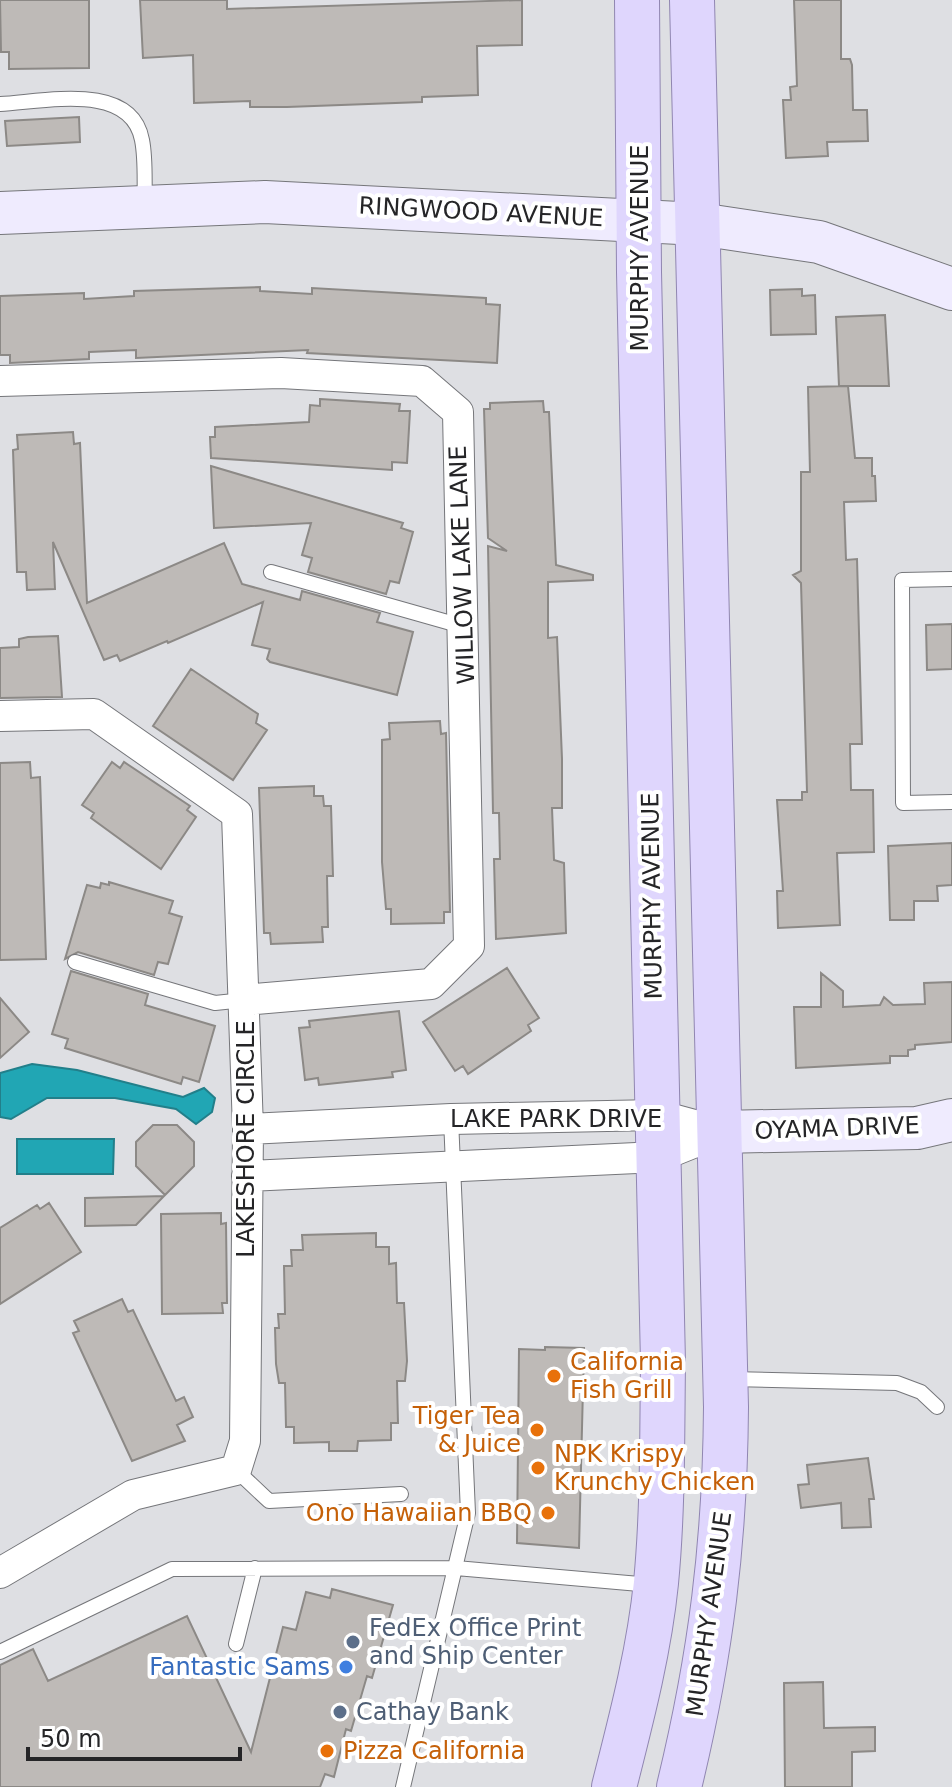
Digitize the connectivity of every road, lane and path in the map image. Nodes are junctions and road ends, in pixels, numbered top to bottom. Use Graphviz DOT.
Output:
graph roads {
  1 [pos="637,0"];
  2 [pos="692,0"];
  3 [pos="0,104"];
  4 [pos="146,207"];
  5 [pos="0,213"];
  6 [pos="639,222"];
  7 [pos="699,224"];
  8 [pos="952,289"];
  9 [pos="0,381"];
  10 [pos="271,572"];
  11 [pos="952,579"];
  12 [pos="465,627"];
  13 [pos="0,716"];
  14 [pos="952,802"];
  15 [pos="75,962"];
  16 [pos="244,1000"];
  17 [pos="451,1119"];
  18 [pos="952,1120"];
  19 [pos="248,1129"];
  20 [pos="720,1132"];
  21 [pos="658,1136"];
  22 [pos="454,1165"];
  23 [pos="247,1176"];
  24 [pos="725,1379"];
  25 [pos="937,1407"];
  26 [pos="236,1470"];
  27 [pos="401,1494"];
  28 [pos="255,1568"];
  29 [pos="456,1568"];
  30 [pos="0,1573"];
  31 [pos="655,1585"];
  32 [pos="236,1644"];
  33 [pos="0,1652"];
  34 [pos="403,1787"];
  35 [pos="614,1787"];
  36 [pos="679,1787"];
  1 -- 6 [label="main road, MURPHY AVENUE"];
  2 -- 7 [label="main road, MURPHY AVENUE"];
  3 -- 4 [label="lane"];
  4 -- 5 [label="street, RINGWOOD AVENUE"];
  4 -- 6 [label="street, RINGWOOD AVENUE"];
  6 -- 7 [label="street, RINGWOOD AVENUE"];
  6 -- 21 [label="main road, MURPHY AVENUE"];
  7 -- 8 [label="street, RINGWOOD AVENUE"];
  7 -- 20 [label="main road, MURPHY AVENUE"];
  9 -- 12 [label="street, WILLOW LAKE LANE"];
  10 -- 12 [label="lane"];
  11 -- 14 [label="lane"];
  12 -- 16 [label="street, WILLOW LAKE LANE"];
  13 -- 16 [label="street, LAKESHORE CIRCLE"];
  15 -- 16 [label="lane"];
  16 -- 19 [label="street, LAKESHORE CIRCLE"];
  17 -- 19 [label="street, LAKE PARK DRIVE"];
  17 -- 21 [label="street, LAKE PARK DRIVE"];
  17 -- 22 [label="lane"];
  18 -- 20 [label="street, OYAMA DRIVE"];
  19 -- 23 [label="street, LAKESHORE CIRCLE"];
  20 -- 21 [label="street, LAKE PARK DRIVE"];
  20 -- 21 [label="street, LAKE PARK DRIVE"];
  20 -- 24 [label="main road, MURPHY AVENUE"];
  21 -- 22 [label="street, LAKE PARK DRIVE"];
  21 -- 31 [label="main road, MURPHY AVENUE"];
  22 -- 23 [label="street, LAKE PARK DRIVE"];
  22 -- 29 [label="lane"];
  23 -- 26 [label="street, LAKESHORE CIRCLE"];
  24 -- 25 [label="lane"];
  24 -- 36 [label="main road, MURPHY AVENUE"];
  26 -- 27 [label="lane"];
  26 -- 30 [label="street"];
  28 -- 29 [label="lane"];
  28 -- 32 [label="lane"];
  28 -- 33 [label="lane"];
  29 -- 31 [label="lane"];
  29 -- 34 [label="lane"];
  31 -- 35 [label="main road, MURPHY AVENUE"];
}
